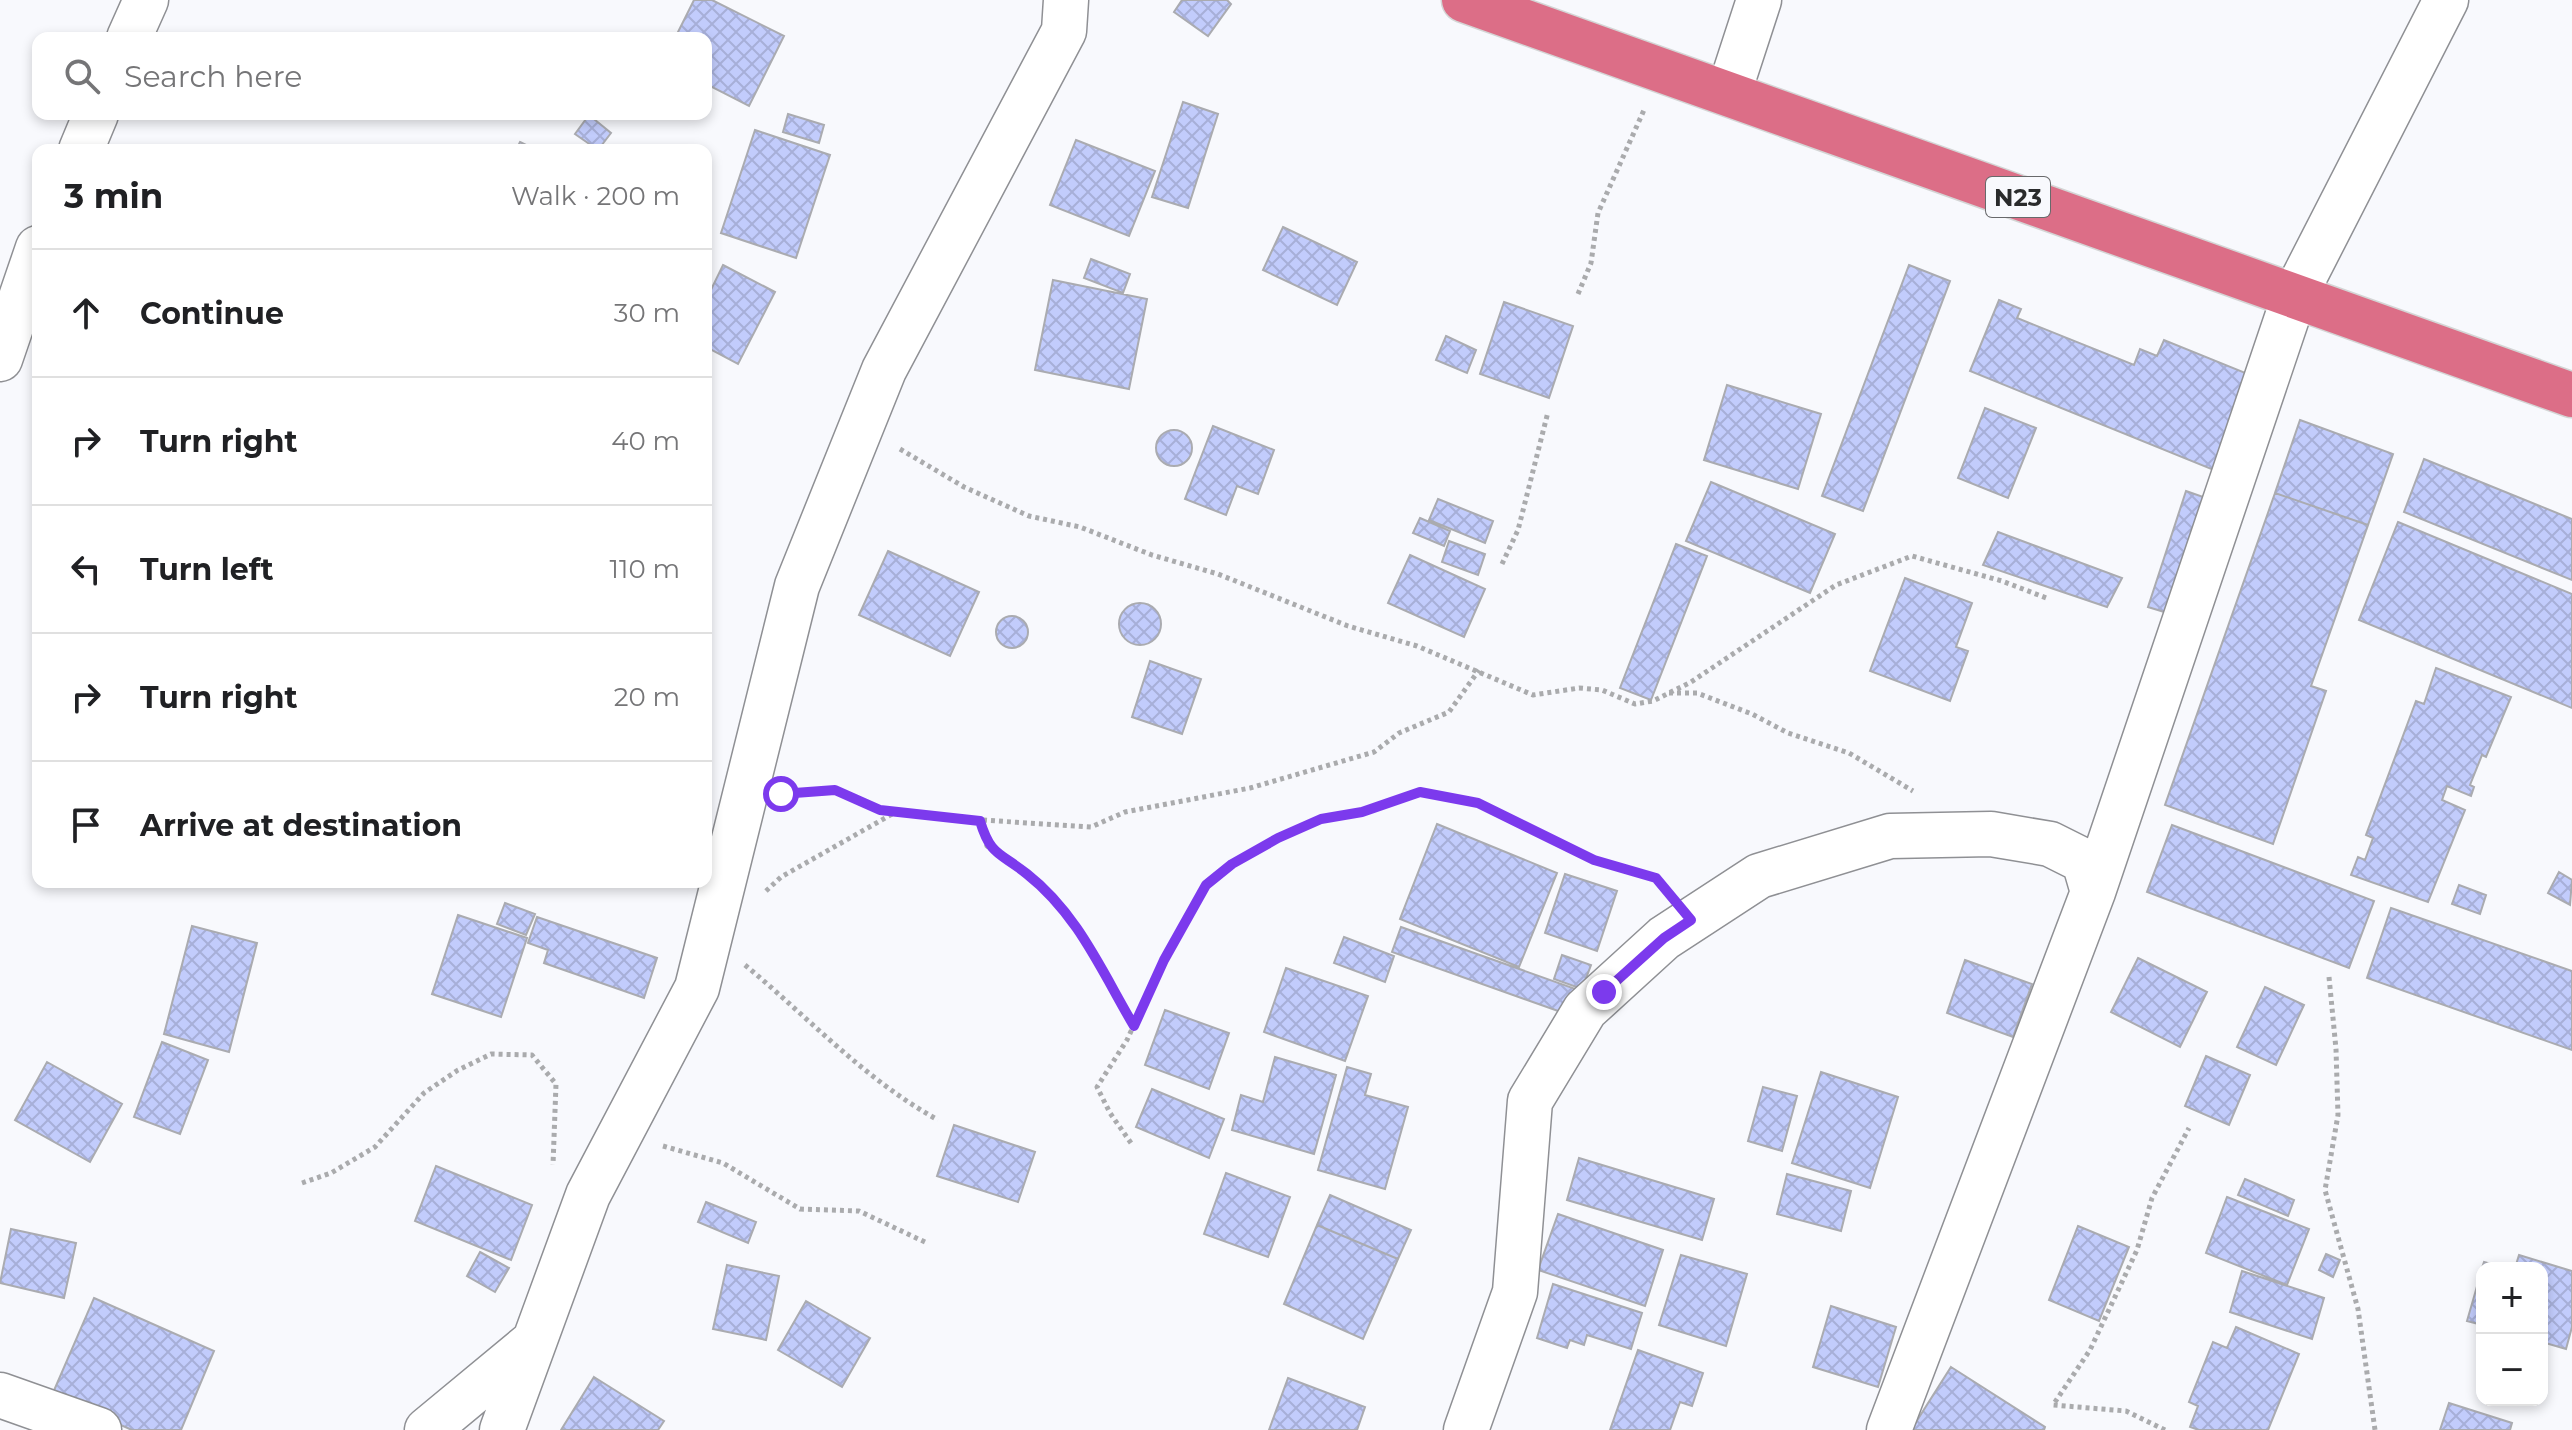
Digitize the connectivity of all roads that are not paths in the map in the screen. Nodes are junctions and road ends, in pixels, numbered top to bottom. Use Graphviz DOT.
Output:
graph roads {
  1 [pos="146,0"];
  2 [pos="1066,0"];
  3 [pos="1464,0"];
  4 [pos="1759,0"];
  5 [pos="2446,0"];
  6 [pos="132,32"];
  7 [pos="1729,92"];
  8 [pos="94,120"];
  9 [pos="84,144"];
  10 [pos="32,266"];
  11 [pos="2294,297"];
  12 [pos="0,359"];
  13 [pos="2572,395"];
  14 [pos="2093,892"];
  15 [pos="532,1343"];
  16 [pos="0,1395"];
  17 [pos="99,1430"];
  18 [pos="427,1430"];
  19 [pos="502,1430"];
  20 [pos="1466,1430"];
  21 [pos="1889,1430"];
  1 -- 6 [label="street"];
  2 -- 15 [label="street"];
  3 -- 7 [label="highway, N23"];
  4 -- 7 [label="street"];
  5 -- 11 [label="street"];
  7 -- 11 [label="highway, N23"];
  8 -- 9 [label="street"];
  10 -- 12 [label="street"];
  11 -- 13 [label="highway, N23"];
  11 -- 14 [label="street"];
  14 -- 20 [label="street"];
  14 -- 21 [label="street"];
  15 -- 18 [label="street"];
  15 -- 19 [label="street"];
  16 -- 17 [label="street"];
}
